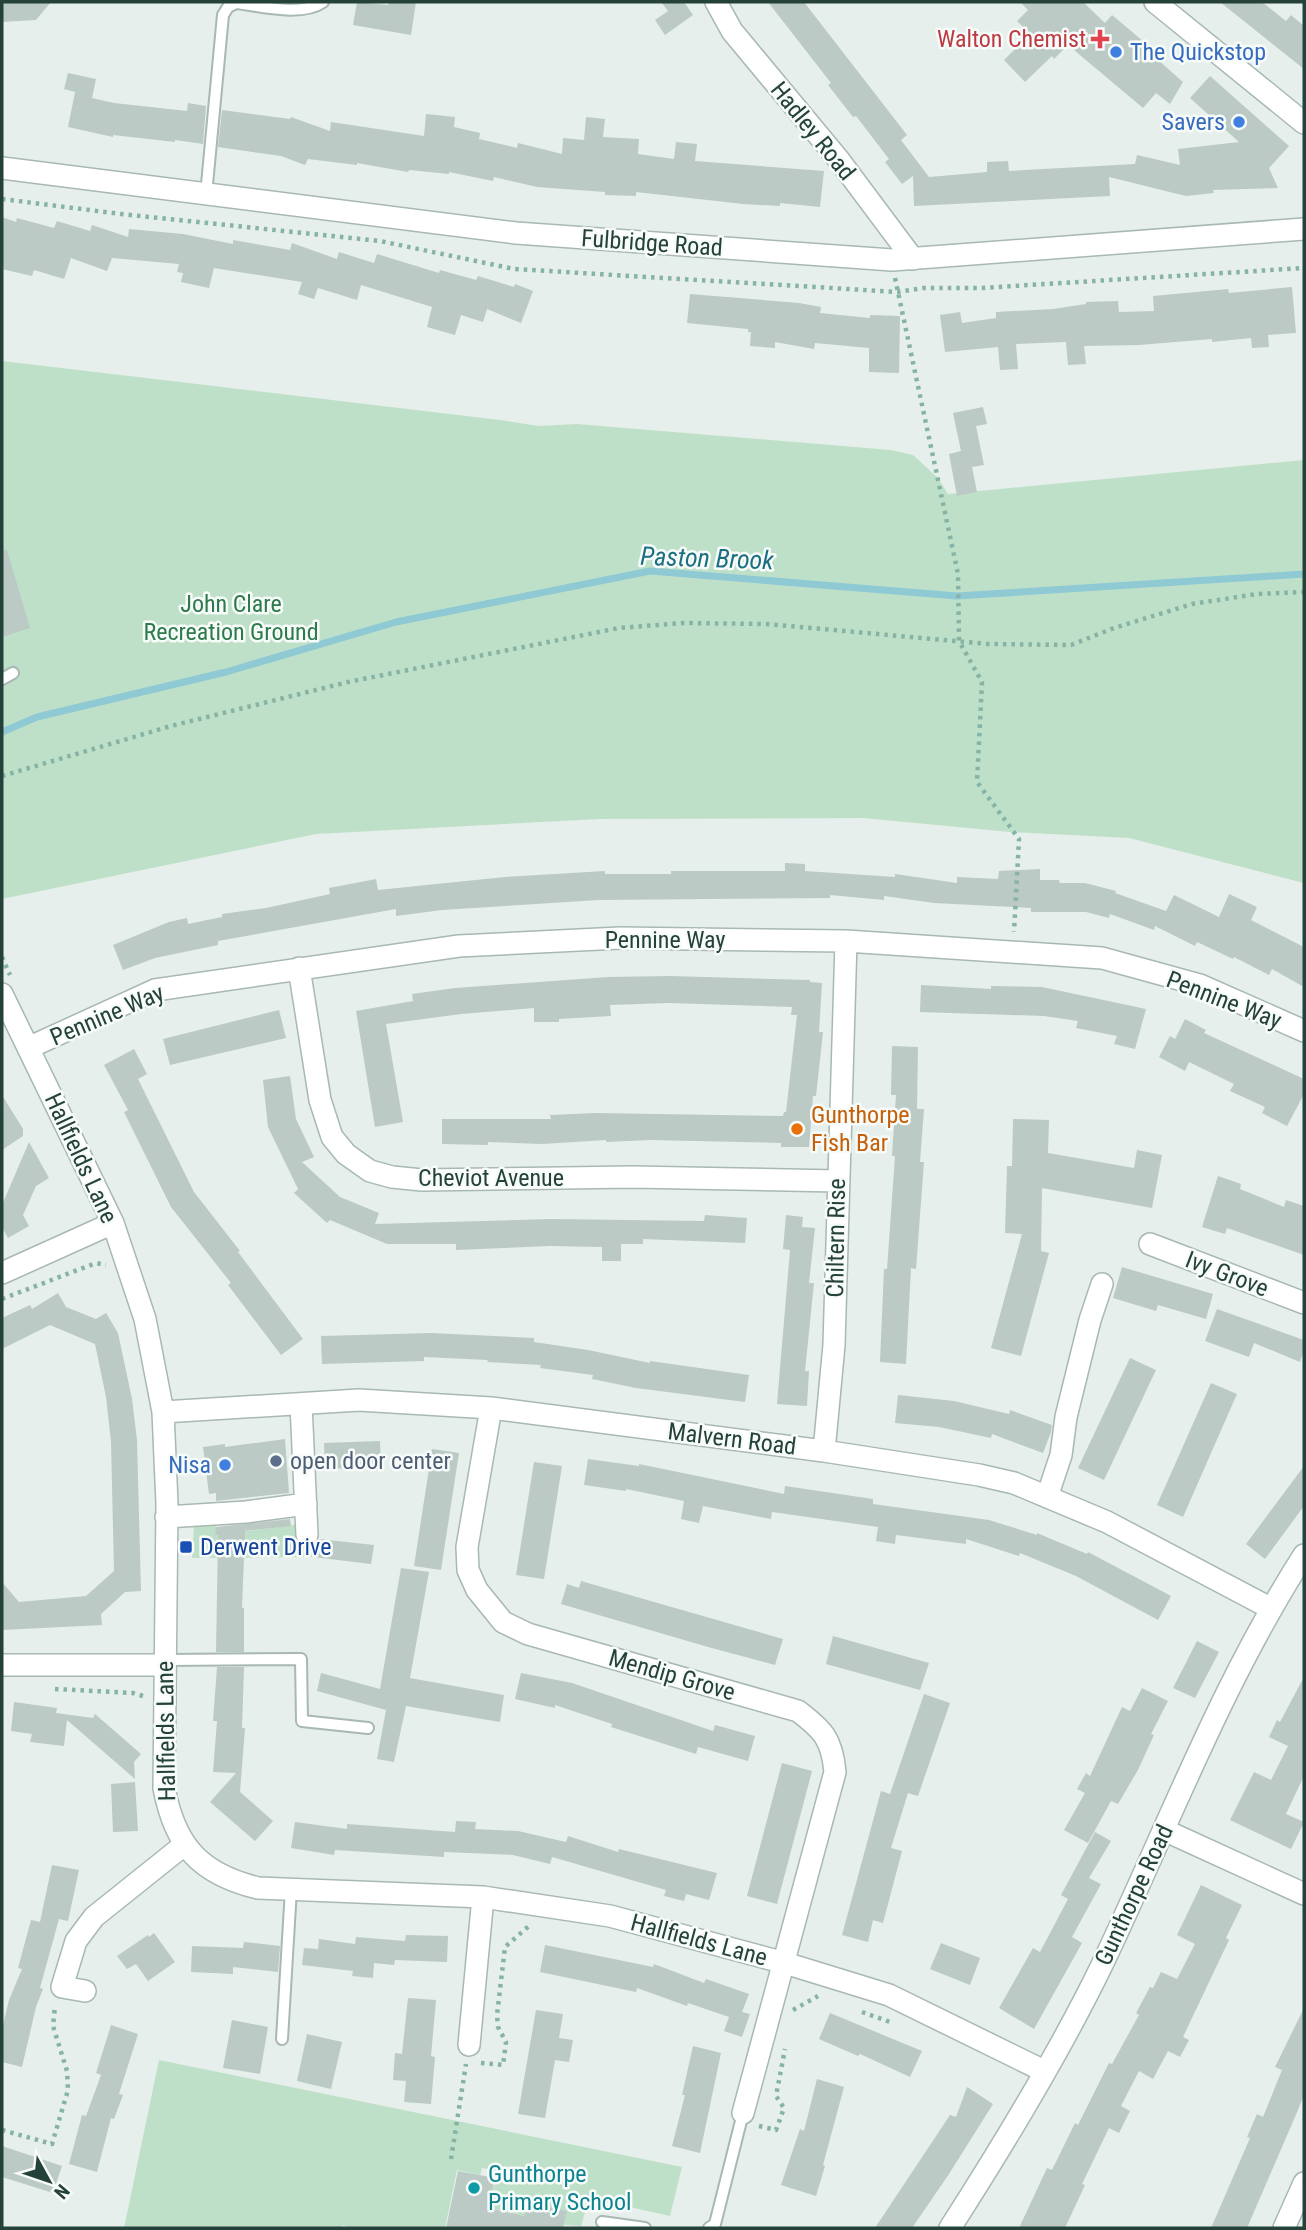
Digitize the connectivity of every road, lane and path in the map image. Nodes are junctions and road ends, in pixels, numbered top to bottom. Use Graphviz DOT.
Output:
graph roads {
  1 [pos="323,2"];
  2 [pos="716,2"];
  3 [pos="1155,2"];
  4 [pos="1304,123"];
  5 [pos="2,168"];
  6 [pos="206,195"];
  7 [pos="2,199"];
  8 [pos="1304,229"];
  9 [pos="380,241"];
  10 [pos="902,260"];
  11 [pos="1304,592"];
  12 [pos="959,641"];
  13 [pos="13,673"];
  14 [pos="2,679"];
  15 [pos="2,776"];
  16 [pos="1013,934"];
  17 [pos="846,941"];
  18 [pos="299,968"];
  19 [pos="2,994"];
  20 [pos="1304,1031"];
  21 [pos="28,1048"];
  22 [pos="838,1181"];
  23 [pos="113,1223"];
  24 [pos="1150,1244"];
  25 [pos="109,1266"];
  26 [pos="2,1273"];
  27 [pos="1102,1284"];
  28 [pos="2,1299"];
  29 [pos="1304,1303"];
  30 [pos="301,1404"];
  31 [pos="491,1408"];
  32 [pos="163,1412"];
  33 [pos="824,1451"];
  34 [pos="1047,1497"];
  35 [pos="306,1504"];
  36 [pos="166,1517"];
  37 [pos="307,1535"];
  38 [pos="1304,1555"];
  39 [pos="1270,1608"];
  40 [pos="164,1662"];
  41 [pos="2,1665"];
  42 [pos="368,1728"];
  43 [pos="1164,1830"];
  44 [pos="184,1845"];
  45 [pos="291,1889"];
  46 [pos="1304,1894"];
  47 [pos="483,1896"];
  48 [pos="539,1926"];
  49 [pos="785,1963"];
  50 [pos="85,1991"];
  51 [pos="828,1999"];
  52 [pos="850,2007"];
  53 [pos="791,2020"];
  54 [pos="896,2024"];
  55 [pos="282,2039"];
  56 [pos="786,2043"];
  57 [pos="468,2057"];
  58 [pos="1044,2071"];
  59 [pos="743,2117"];
  60 [pos="451,2159"];
  61 [pos="1304,2183"];
  62 [pos="602,2222"];
  63 [pos="645,2228"];
  64 [pos="709,2228"];
  65 [pos="950,2228"];
  66 [pos="1284,2228"];
  1 -- 6 [label="lane"];
  2 -- 10 [label="street, Hadley Road"];
  3 -- 4 [label="street"];
  5 -- 6 [label="street, Fulbridge Road"];
  6 -- 10 [label="street, Fulbridge Road"];
  7 -- 9 [label="path"];
  8 -- 10 [label="street, Fulbridge Road"];
  10 -- 12 [label="path"];
  11 -- 12 [label="path"];
  12 -- 15 [label="path"];
  12 -- 16 [label="path"];
  13 -- 14 [label="lane"];
  17 -- 18 [label="street, Pennine Way"];
  17 -- 20 [label="street, Pennine Way"];
  17 -- 22 [label="street, Chiltern Rise"];
  18 -- 21 [label="street, Pennine Way"];
  18 -- 22 [label="street, Cheviot Avenue"];
  19 -- 21 [label="street, Hallfields Lane"];
  21 -- 23 [label="street, Hallfields Lane"];
  22 -- 33 [label="street, Chiltern Rise"];
  23 -- 26 [label="street"];
  23 -- 32 [label="street, Hallfields Lane"];
  24 -- 29 [label="street, Ivy Grove"];
  25 -- 28 [label="path"];
  27 -- 34 [label="street"];
  30 -- 31 [label="street, Malvern Road"];
  30 -- 32 [label="street, Malvern Road"];
  30 -- 35 [label="street"];
  31 -- 33 [label="street, Malvern Road"];
  31 -- 49 [label="street, Mendip Grove"];
  32 -- 36 [label="street, Hallfields Lane"];
  33 -- 34 [label="street, Malvern Road"];
  34 -- 39 [label="street, Malvern Road"];
  35 -- 36 [label="street"];
  35 -- 37 [label="street"];
  36 -- 40 [label="street, Hallfields Lane"];
  38 -- 39 [label="street, Gunthorpe Road"];
  39 -- 43 [label="street, Gunthorpe Road"];
  40 -- 41 [label="street"];
  40 -- 42 [label="lane"];
  40 -- 44 [label="street, Hallfields Lane"];
  43 -- 46 [label="street"];
  43 -- 58 [label="street, Gunthorpe Road"];
  44 -- 45 [label="street, Hallfields Lane"];
  44 -- 50 [label="street"];
  45 -- 47 [label="street, Hallfields Lane"];
  45 -- 55 [label="lane"];
  47 -- 49 [label="street, Hallfields Lane"];
  47 -- 57 [label="street"];
  48 -- 57 [label="path"];
  49 -- 58 [label="street, Hallfields Lane"];
  49 -- 59 [label="street, Mendip Grove"];
  51 -- 53 [label="path"];
  52 -- 54 [label="path"];
  56 -- 59 [label="path"];
  57 -- 60 [label="path"];
  58 -- 65 [label="street, Gunthorpe Road"];
  59 -- 64 [label="lane"];
  61 -- 66 [label="street"];
  62 -- 63 [label="lane"];
}
